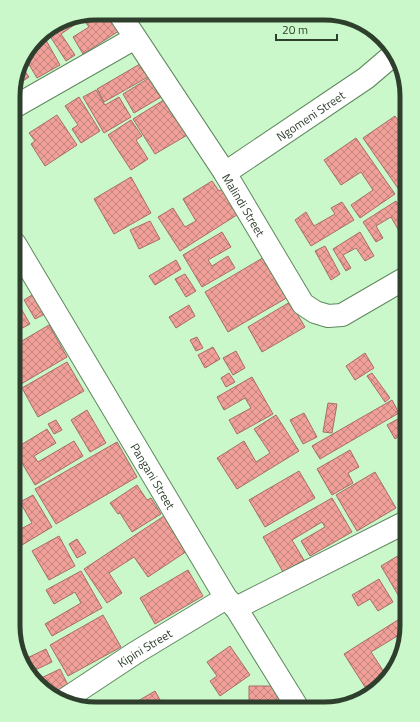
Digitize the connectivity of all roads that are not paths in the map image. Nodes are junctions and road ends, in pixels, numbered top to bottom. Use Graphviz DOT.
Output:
graph roads {
  1 [pos="123,20"];
  2 [pos="135,38"];
  3 [pos="390,59"];
  4 [pos="20,104"];
  5 [pos="225,173"];
  6 [pos="20,252"];
  7 [pos="400,281"];
  8 [pos="400,525"];
  9 [pos="231,603"];
  10 [pos="69,697"];
  11 [pos="294,702"];
  1 -- 2 [label="street, Malindi Street"];
  2 -- 4 [label="street"];
  2 -- 5 [label="street, Malindi Street"];
  3 -- 5 [label="street, Ngomeni Street"];
  5 -- 7 [label="street, Malindi Street"];
  6 -- 9 [label="street, Pangani Street"];
  8 -- 9 [label="street, Kipini Street"];
  9 -- 10 [label="street, Kipini Street"];
  9 -- 11 [label="street, Pangani Street"];
}
